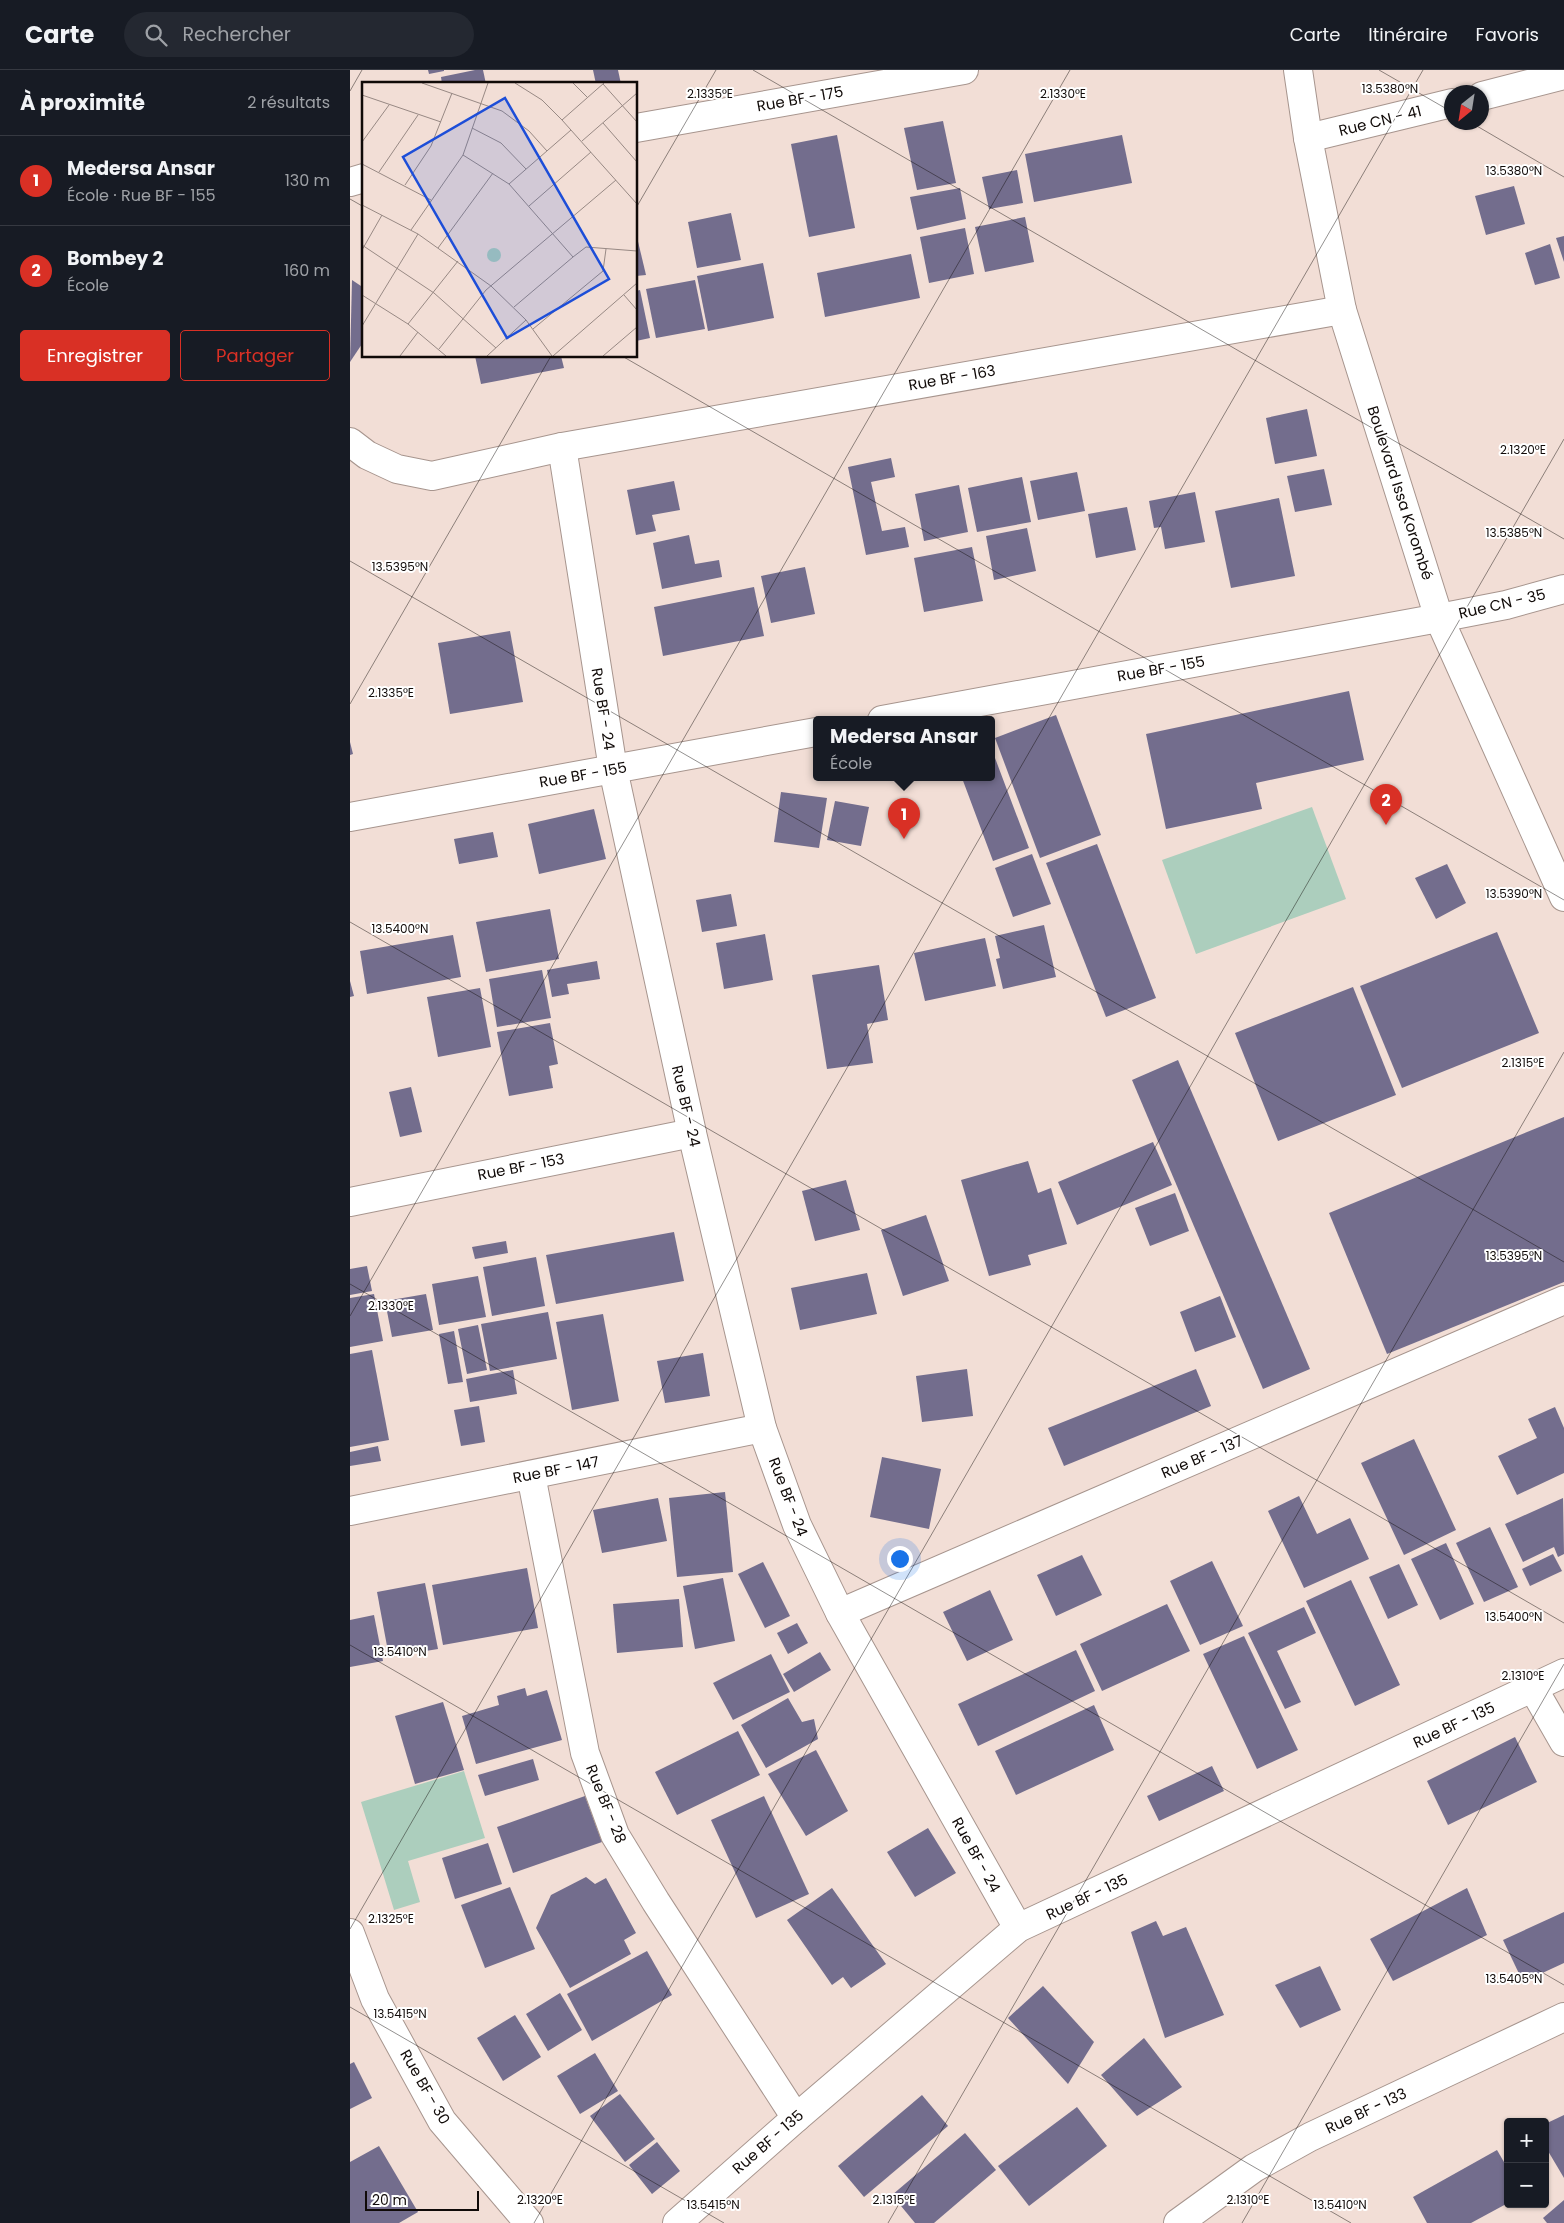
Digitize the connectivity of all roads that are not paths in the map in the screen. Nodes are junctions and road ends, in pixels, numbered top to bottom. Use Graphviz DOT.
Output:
graph roads {
  1 [pos="964,70"];
  2 [pos="1298,70"];
  3 [pos="1564,75"];
  4 [pos="1489,94"];
  5 [pos="1444,105"];
  6 [pos="638,128"];
  7 [pos="1308,138"];
  8 [pos="1342,310"];
  9 [pos="350,442"];
  10 [pos="562,447"];
  11 [pos="1564,589"];
  12 [pos="1439,618"];
  13 [pos="904,716"];
  14 [pos="813,733"];
  15 [pos="613,770"];
  16 [pos="350,817"];
  17 [pos="1564,897"];
  18 [pos="692,1133"];
  19 [pos="350,1202"];
  20 [pos="1564,1300"];
  21 [pos="762,1428"];
  22 [pos="531,1475"];
  23 [pos="350,1511"];
  24 [pos="840,1613"];
  25 [pos="1564,1673"];
  26 [pos="1534,1688"];
  27 [pos="1564,1742"];
  28 [pos="1018,1928"];
  29 [pos="350,1934"];
  30 [pos="1564,2018"];
  31 [pos="796,2118"];
  32 [pos="529,2223"];
  33 [pos="677,2223"];
  34 [pos="1178,2223"];
  1 -- 6 [label="street, Rue BF - 175"];
  2 -- 7 [label="street, Boulevard Issa Korombé"];
  3 -- 4 [label="street"];
  5 -- 7 [label="street, Rue CN - 41"];
  7 -- 8 [label="street, Boulevard Issa Korombé"];
  8 -- 10 [label="street, Rue BF - 163"];
  8 -- 12 [label="street, Boulevard Issa Korombé"];
  9 -- 10 [label="street"];
  10 -- 15 [label="street, Rue BF - 24"];
  11 -- 12 [label="street, Rue CN - 35"];
  12 -- 13 [label="street, Rue BF - 155"];
  12 -- 17 [label="street, Boulevard Issa Korombé"];
  14 -- 15 [label="street, Rue BF - 155"];
  15 -- 16 [label="street, Rue BF - 155"];
  15 -- 18 [label="street, Rue BF - 24"];
  18 -- 19 [label="street, Rue BF - 153"];
  18 -- 21 [label="street, Rue BF - 24"];
  20 -- 24 [label="street, Rue BF - 137"];
  21 -- 22 [label="street, Rue BF - 147"];
  21 -- 24 [label="street, Rue BF - 24"];
  22 -- 23 [label="street, Rue BF - 147"];
  22 -- 31 [label="street, Rue BF - 28"];
  24 -- 28 [label="street, Rue BF - 24"];
  25 -- 26 [label="street, Rue BF - 135"];
  26 -- 27 [label="street"];
  26 -- 28 [label="street, Rue BF - 135"];
  28 -- 31 [label="street, Rue BF - 135"];
  29 -- 32 [label="street, Rue BF - 30"];
  30 -- 34 [label="street, Rue BF - 133"];
  31 -- 33 [label="street, Rue BF - 135"];
}
